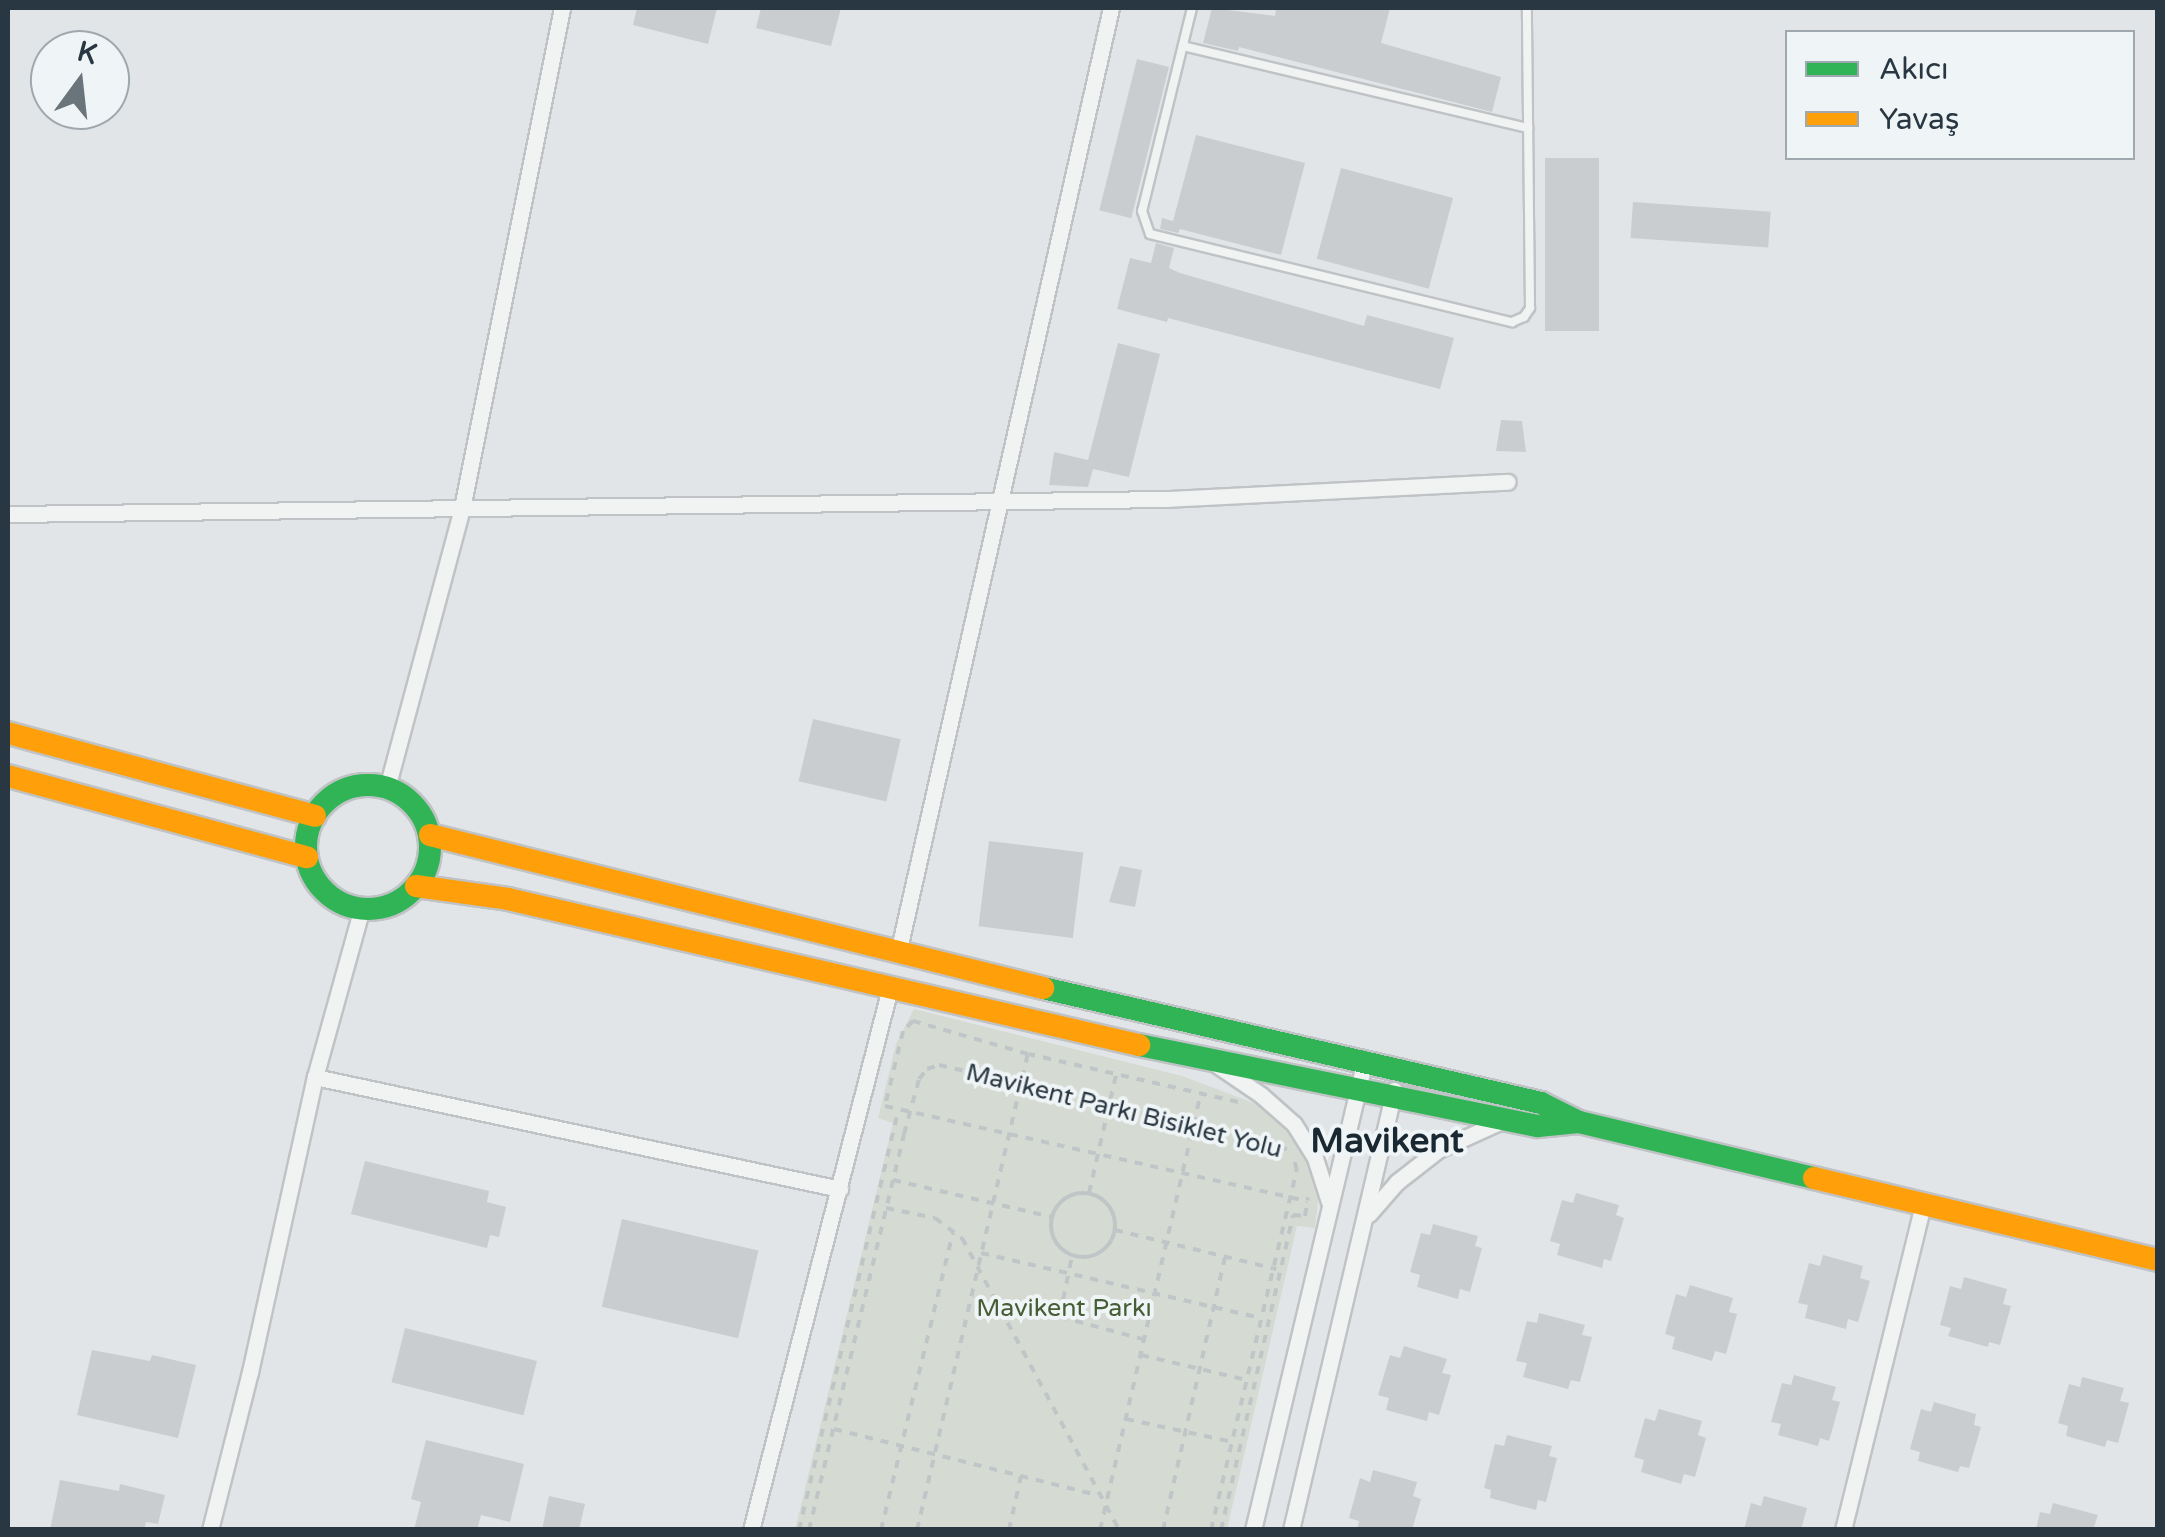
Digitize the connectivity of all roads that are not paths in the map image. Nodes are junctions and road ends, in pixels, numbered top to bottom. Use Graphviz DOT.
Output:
graph roads {
  1 [pos="562,8"];
  2 [pos="1112,8"];
  3 [pos="1192,8"];
  4 [pos="1527,8"];
  5 [pos="1183,46"];
  6 [pos="1528,128"];
  7 [pos="1508,482"];
  8 [pos="1000,502"];
  9 [pos="462,508"];
  10 [pos="8,514"];
  11 [pos="8,733"];
  12 [pos="8,776"];
  13 [pos="387,788"];
  14 [pos="314,816"];
  15 [pos="430,835"];
  16 [pos="307,857"];
  17 [pos="416,886"];
  18 [pos="362,908"];
  19 [pos="898,953"];
  20 [pos="890,988"];
  21 [pos="1206,1058"];
  22 [pos="315,1077"];
  23 [pos="1361,1077"];
  24 [pos="1395,1084"];
  25 [pos="1506,1120"];
  26 [pos="1579,1122"];
  27 [pos="840,1189"];
  28 [pos="1924,1204"];
  29 [pos="1330,1208"];
  30 [pos="1363,1221"];
  31 [pos="2158,1260"];
  32 [pos="210,1530"];
  33 [pos="751,1530"];
  34 [pos="1253,1530"];
  35 [pos="1291,1530"];
  36 [pos="1843,1530"];
  1 -- 9 [label="street"];
  2 -- 8 [label="street"];
  3 -- 5 [label="lane"];
  4 -- 6 [label="lane"];
  5 -- 6 [label="lane"];
  5 -- 6 [label="lane"];
  7 -- 8 [label="street"];
  8 -- 9 [label="street"];
  8 -- 19 [label="street"];
  9 -- 10 [label="street"];
  9 -- 13 [label="street"];
  11 -- 14 [label="main road"];
  12 -- 16 [label="main road"];
  13 -- 14 [label="main road"];
  13 -- 15 [label="main road"];
  14 -- 16 [label="main road"];
  15 -- 17 [label="main road"];
  15 -- 19 [label="main road"];
  16 -- 18 [label="main road"];
  17 -- 18 [label="main road"];
  17 -- 20 [label="main road"];
  18 -- 22 [label="street"];
  19 -- 23 [label="main road"];
  20 -- 21 [label="main road"];
  20 -- 27 [label="street"];
  21 -- 23 [label="main road"];
  21 -- 29 [label="street"];
  22 -- 27 [label="street"];
  22 -- 32 [label="street"];
  23 -- 24 [label="main road"];
  23 -- 29 [label="street"];
  24 -- 25 [label="main road"];
  24 -- 26 [label="main road"];
  24 -- 30 [label="street"];
  25 -- 26 [label="main road"];
  25 -- 30 [label="street"];
  26 -- 28 [label="main road"];
  27 -- 33 [label="street"];
  28 -- 31 [label="main road"];
  28 -- 36 [label="street"];
  29 -- 34 [label="street"];
  30 -- 35 [label="street"];
}
